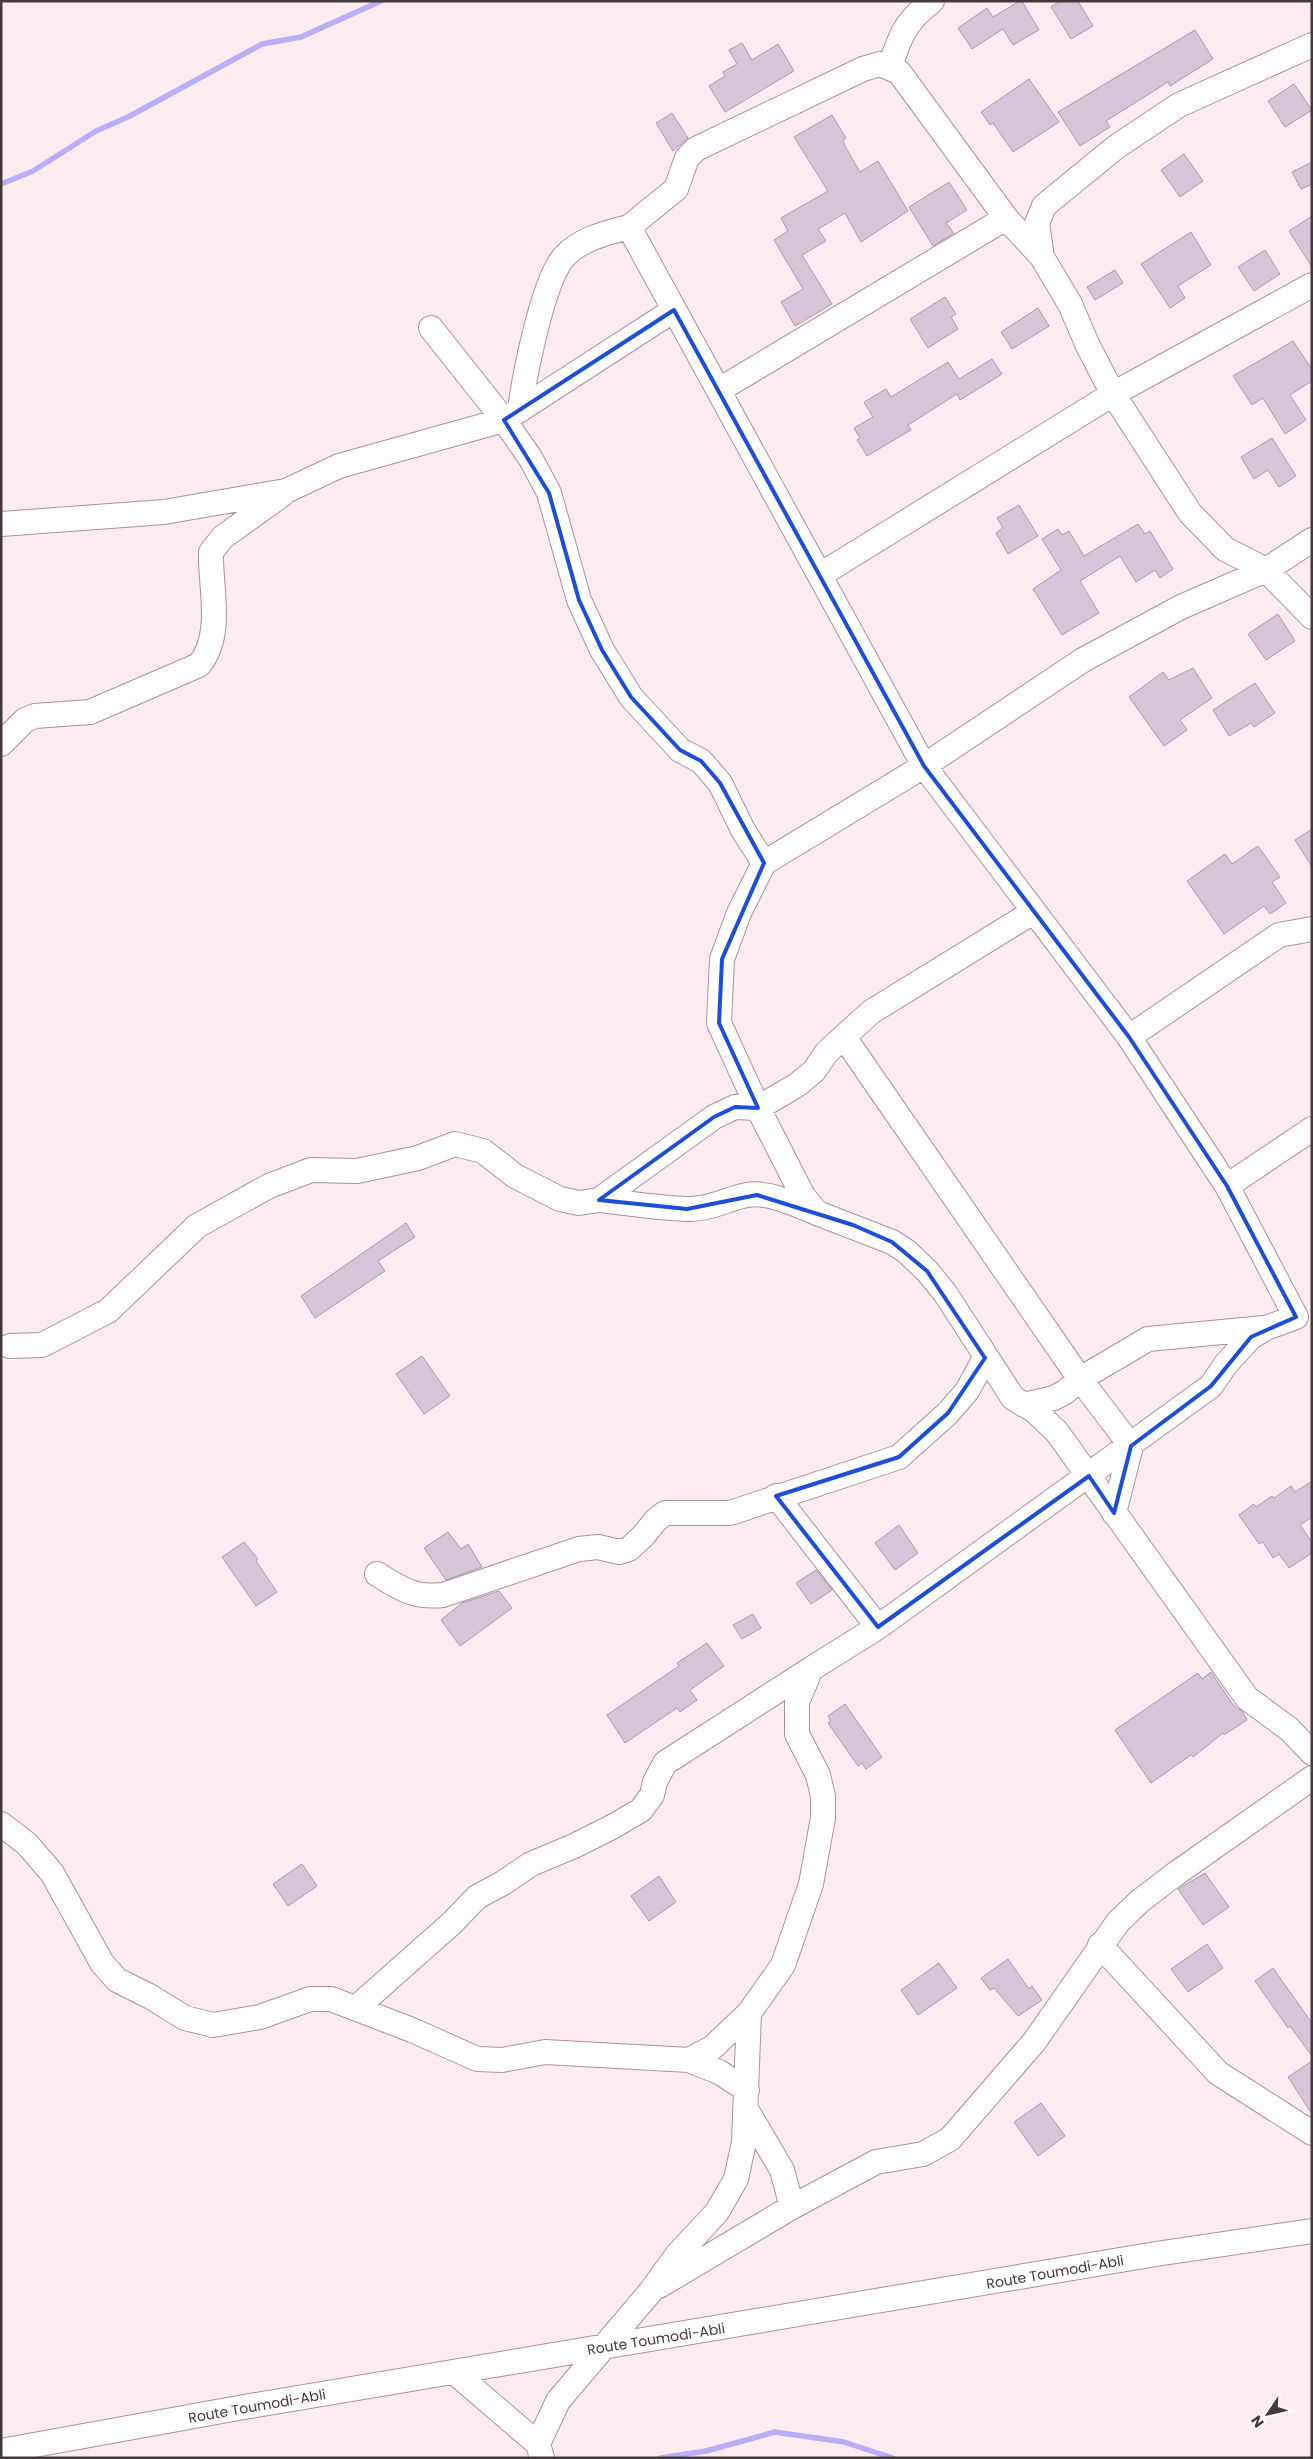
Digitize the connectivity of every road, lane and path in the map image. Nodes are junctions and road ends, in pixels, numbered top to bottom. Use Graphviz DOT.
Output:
graph roads {
  1 [pos="932,1"];
  2 [pos="1312,44"];
  3 [pos="890,67"];
  4 [pos="1006,218"];
  5 [pos="629,227"];
  6 [pos="1042,257"];
  7 [pos="1312,285"];
  8 [pos="674,310"];
  9 [pos="431,328"];
  10 [pos="719,390"];
  11 [pos="1113,394"];
  12 [pos="512,415"];
  13 [pos="286,491"];
  14 [pos="1,524"];
  15 [pos="1312,540"];
  16 [pos="1266,570"];
  17 [pos="820,575"];
  18 [pos="1312,617"];
  19 [pos="1,744"];
  20 [pos="924,766"];
  21 [pos="764,863"];
  22 [pos="1034,912"];
  23 [pos="1312,929"];
  24 [pos="844,1037"];
  25 [pos="1129,1037"];
  26 [pos="758,1108"];
  27 [pos="1312,1129"];
  28 [pos="1227,1186"];
  29 [pos="599,1200"];
  30 [pos="818,1213"];
  31 [pos="1304,1316"];
  32 [pos="1266,1328"];
  33 [pos="10,1346"];
  34 [pos="985,1358"];
  35 [pos="1080,1379"];
  36 [pos="1024,1405"];
  37 [pos="1131,1446"];
  38 [pos="1089,1476"];
  39 [pos="776,1496"];
  40 [pos="1114,1513"];
  41 [pos="377,1574"];
  42 [pos="878,1627"];
  43 [pos="811,1669"];
  44 [pos="1312,1753"];
  45 [pos="1312,1778"];
  46 [pos="1,1824"];
  47 [pos="1100,1945"];
  48 [pos="356,2008"];
  49 [pos="749,2013"];
  50 [pos="689,2060"];
  51 [pos="746,2100"];
  52 [pos="1312,2133"];
  53 [pos="792,2207"];
  54 [pos="1312,2231"];
  55 [pos="651,2291"];
  56 [pos="601,2347"];
  57 [pos="454,2372"];
  58 [pos="1,2451"];
  59 [pos="540,2451"];
  1 -- 3 [label="street"];
  2 -- 6 [label="street"];
  3 -- 4 [label="street"];
  3 -- 5 [label="street"];
  4 -- 6 [label="street"];
  4 -- 10 [label="street"];
  5 -- 8 [label="street"];
  5 -- 12 [label="street"];
  6 -- 11 [label="street"];
  7 -- 11 [label="street"];
  8 -- 10 [label="street"];
  8 -- 12 [label="street"];
  9 -- 12 [label="street"];
  10 -- 17 [label="street"];
  11 -- 16 [label="street"];
  11 -- 17 [label="street"];
  12 -- 13 [label="street"];
  12 -- 21 [label="street"];
  13 -- 14 [label="street"];
  13 -- 19 [label="street"];
  15 -- 16 [label="street"];
  16 -- 18 [label="street"];
  16 -- 20 [label="street"];
  17 -- 20 [label="street"];
  20 -- 21 [label="street"];
  20 -- 22 [label="street"];
  21 -- 26 [label="street"];
  22 -- 24 [label="street"];
  22 -- 25 [label="street"];
  23 -- 25 [label="street"];
  24 -- 26 [label="street"];
  24 -- 35 [label="street"];
  25 -- 28 [label="street"];
  26 -- 29 [label="street"];
  26 -- 30 [label="street"];
  27 -- 28 [label="street"];
  28 -- 31 [label="street"];
  29 -- 30 [label="street"];
  29 -- 33 [label="street"];
  30 -- 34 [label="street"];
  31 -- 32 [label="street"];
  32 -- 35 [label="street"];
  32 -- 37 [label="street"];
  34 -- 36 [label="street"];
  34 -- 39 [label="street"];
  35 -- 36 [label="street"];
  35 -- 37 [label="street"];
  36 -- 38 [label="street"];
  37 -- 38 [label="street"];
  37 -- 40 [label="street"];
  38 -- 40 [label="street"];
  38 -- 42 [label="street"];
  39 -- 41 [label="street"];
  39 -- 42 [label="street"];
  40 -- 44 [label="street"];
  42 -- 43 [label="street"];
  43 -- 48 [label="street"];
  43 -- 49 [label="street"];
  45 -- 47 [label="street"];
  46 -- 48 [label="street"];
  47 -- 52 [label="street"];
  47 -- 53 [label="street"];
  48 -- 50 [label="street"];
  49 -- 50 [label="street"];
  49 -- 51 [label="street"];
  50 -- 51 [label="street"];
  51 -- 53 [label="street"];
  51 -- 55 [label="street"];
  53 -- 55 [label="street"];
  54 -- 56 [label="street, Route Toumodi-Abli"];
  55 -- 56 [label="street"];
  56 -- 57 [label="street, Route Toumodi-Abli"];
  56 -- 59 [label="street"];
  57 -- 58 [label="street, Route Toumodi-Abli"];
  57 -- 59 [label="street"];
}
